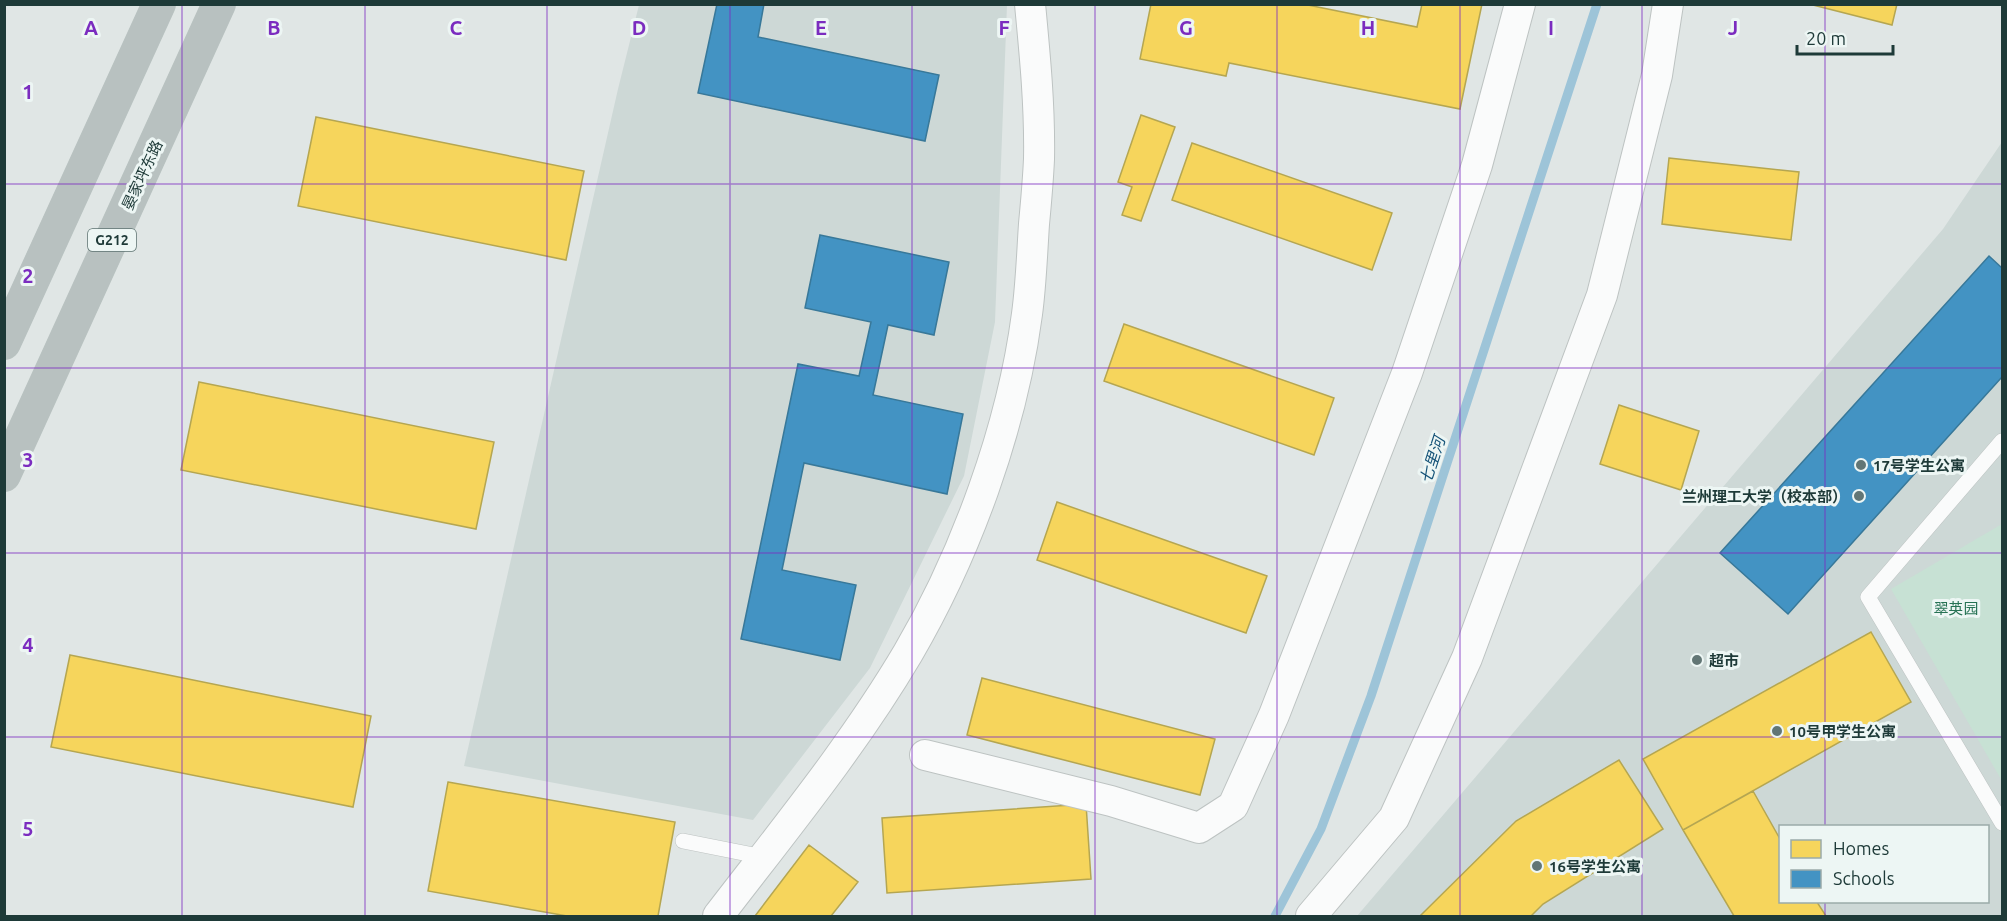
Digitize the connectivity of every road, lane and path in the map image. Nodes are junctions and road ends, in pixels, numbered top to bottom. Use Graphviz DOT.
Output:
graph roads {
  1 [pos="159,4"];
  2 [pos="219,4"];
  3 [pos="1030,4"];
  4 [pos="1520,4"];
  5 [pos="1668,4"];
  6 [pos="4,343"];
  7 [pos="2002,441"];
  8 [pos="4,475"];
  9 [pos="925,755"];
  10 [pos="2002,823"];
  11 [pos="683,841"];
  12 [pos="763,857"];
  13 [pos="718,916"];
  14 [pos="1311,916"];
  1 -- 6 [label="highway"];
  2 -- 8 [label="highway, 晏家坪东路 / G212"];
  3 -- 12 [label="street"];
  4 -- 9 [label="street"];
  5 -- 14 [label="street"];
  7 -- 10 [label="lane"];
  11 -- 12 [label="lane"];
  12 -- 13 [label="street"];
}
